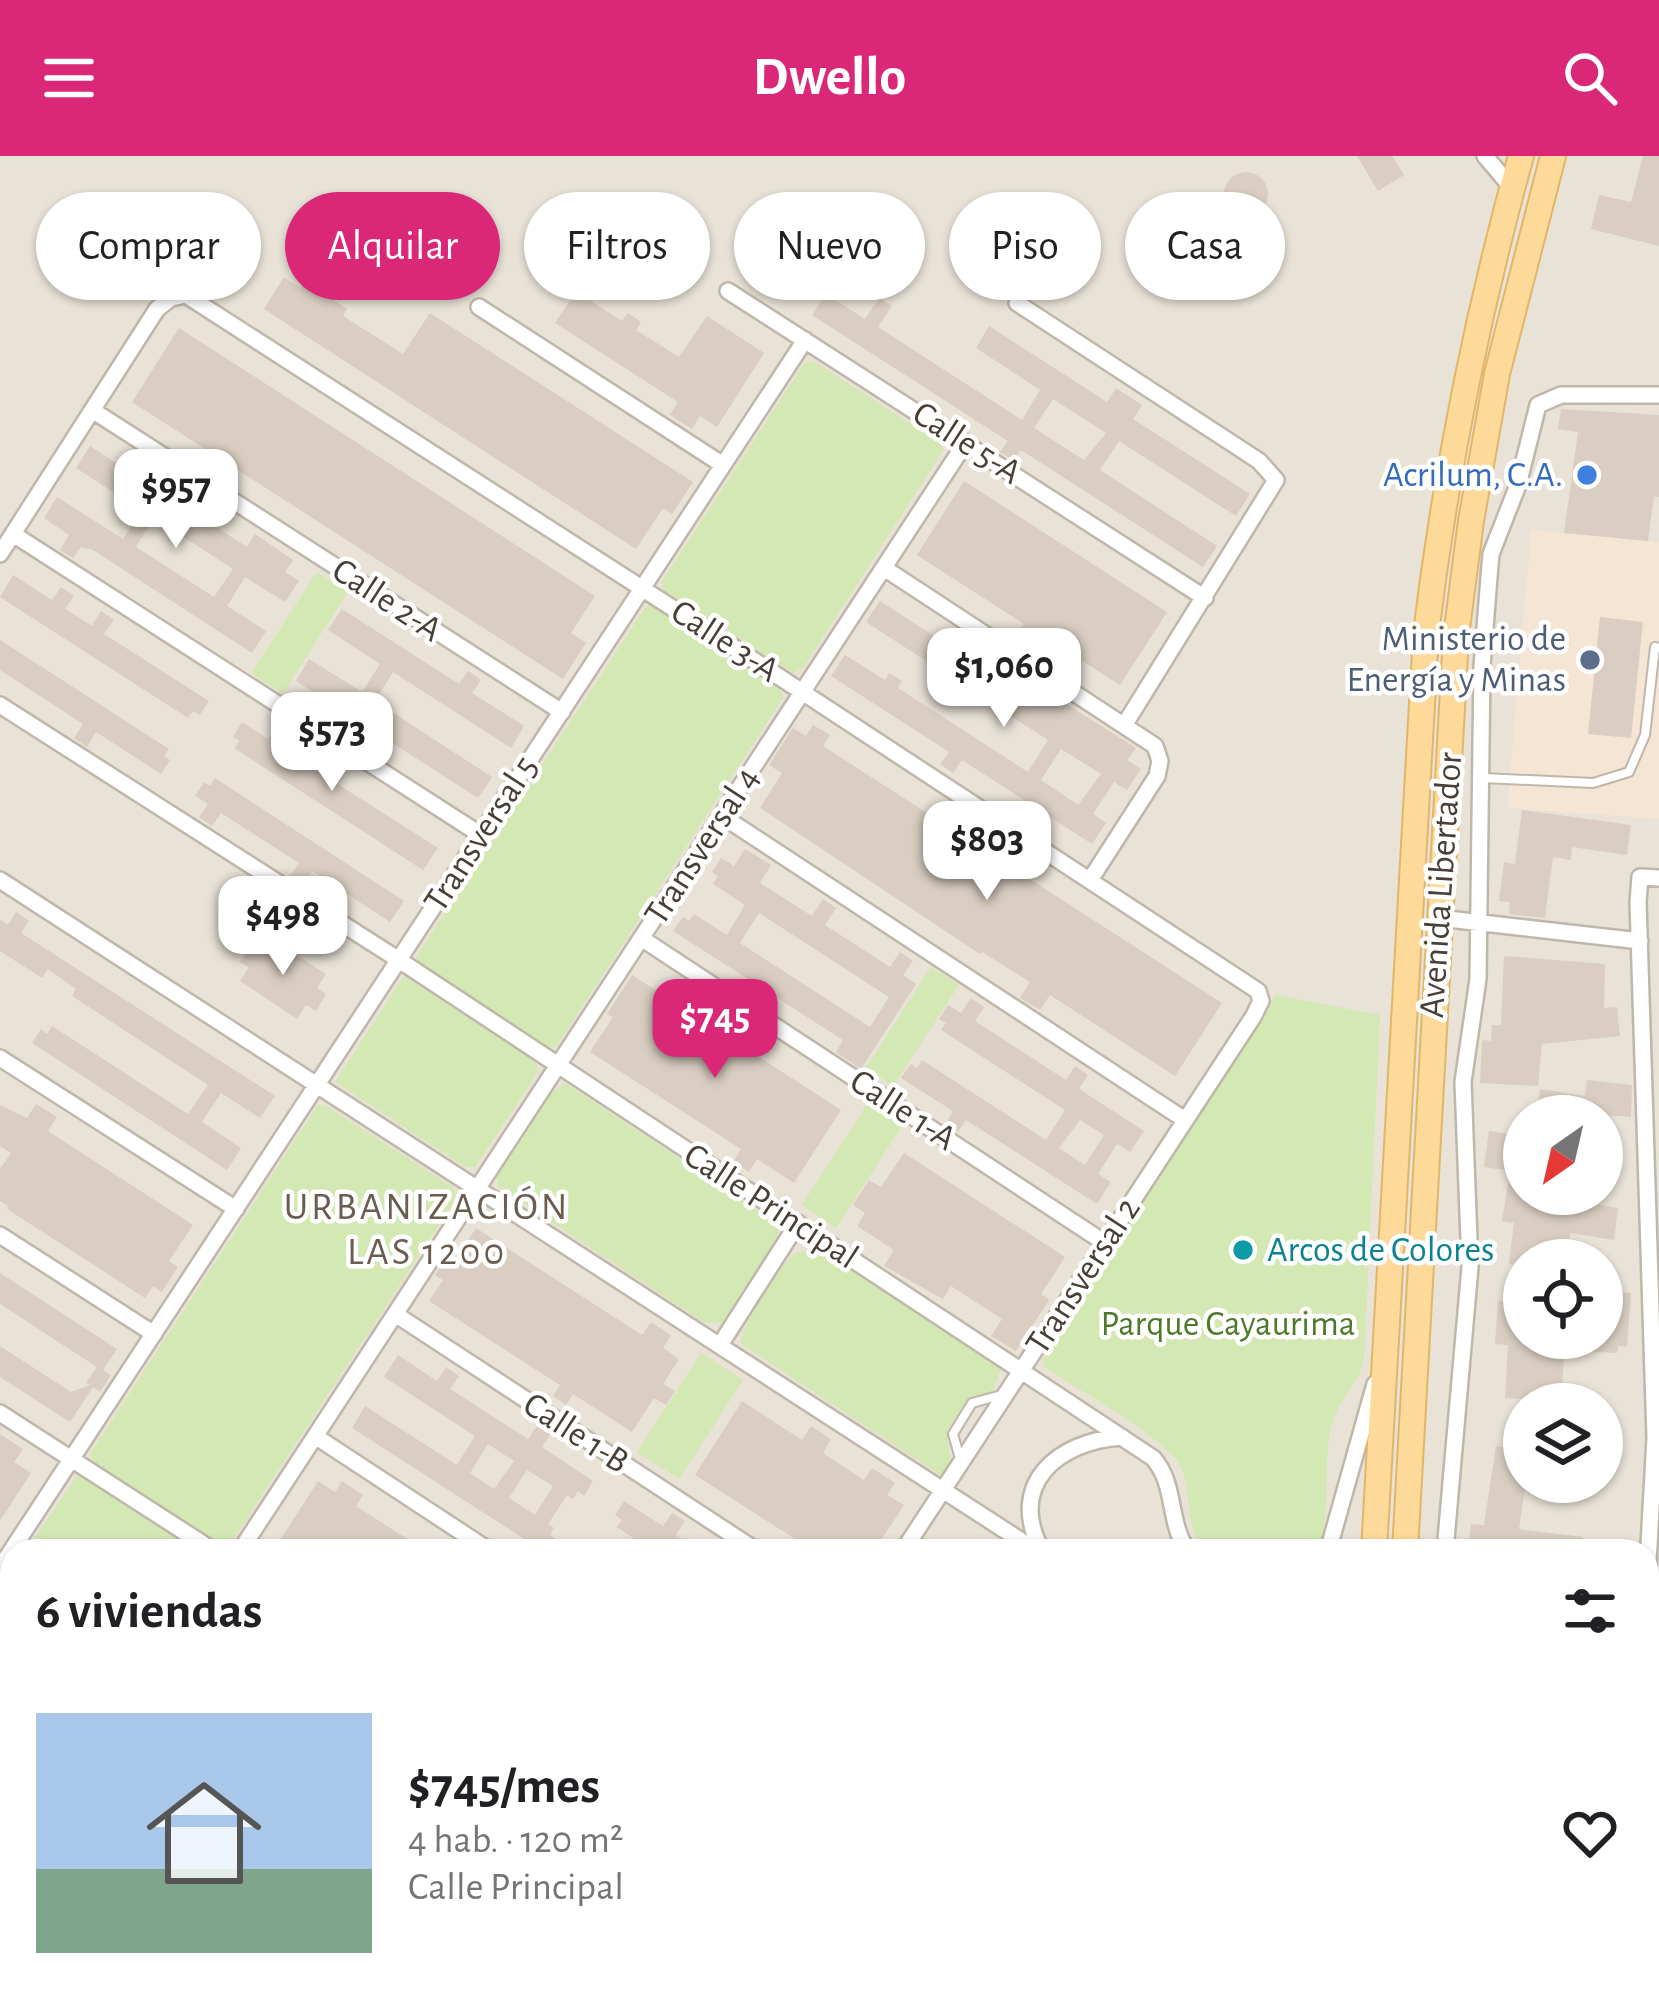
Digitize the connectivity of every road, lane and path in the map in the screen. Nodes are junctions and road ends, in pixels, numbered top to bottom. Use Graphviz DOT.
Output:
graph roads {
  1 [pos="1485,156"];
  2 [pos="1521,156"];
  3 [pos="1553,156"];
  4 [pos="1512,188"];
  5 [pos="728,291"];
  6 [pos="1017,303"];
  7 [pos="479,307"];
  8 [pos="805,340"];
  9 [pos="1659,395"];
  10 [pos="92,410"];
  11 [pos="966,442"];
  12 [pos="723,465"];
  13 [pos="13,534"];
  14 [pos="1480,546"];
  15 [pos="0,554"];
  16 [pos="884,568"];
  17 [pos="643,588"];
  18 [pos="1205,598"];
  19 [pos="1659,648"];
  20 [pos="803,692"];
  21 [pos="0,705"];
  22 [pos="1654,705"];
  23 [pos="562,712"];
  24 [pos="1126,724"];
  25 [pos="1481,778"];
  26 [pos="722,816"];
  27 [pos="481,835"];
  28 [pos="1659,878"];
  29 [pos="0,880"];
  30 [pos="1090,880"];
  31 [pos="1408,913"];
  32 [pos="1439,918"];
  33 [pos="1480,926"];
  34 [pos="641,938"];
  35 [pos="1640,940"];
  36 [pos="399,960"];
  37 [pos="1262,1000"];
  38 [pos="0,1058"];
  39 [pos="558,1065"];
  40 [pos="317,1085"];
  41 [pos="1185,1120"];
  42 [pos="477,1189"];
  43 [pos="236,1209"];
  44 [pos="798,1223"];
  45 [pos="0,1234"];
  46 [pos="1105,1243"];
  47 [pos="395,1314"];
  48 [pos="154,1334"];
  49 [pos="720,1345"];
  50 [pos="1384,1352"];
  51 [pos="1021,1371"];
  52 [pos="0,1413"];
  53 [pos="315,1436"];
  54 [pos="1122,1437"];
  55 [pos="72,1459"];
  56 [pos="943,1490"];
  57 [pos="19,1539"];
  58 [pos="195,1539"];
  59 [pos="248,1539"];
  60 [pos="472,1539"];
  61 [pos="739,1539"];
  62 [pos="911,1539"];
  63 [pos="1021,1539"];
  64 [pos="1036,1539"];
  65 [pos="1181,1539"];
  66 [pos="1331,1539"];
  67 [pos="1375,1539"];
  68 [pos="1406,1539"];
  69 [pos="1446,1539"];
  70 [pos="1649,1539"];
  1 -- 4 [label="street"];
  2 -- 4 [label="main road, Avenida Libertador"];
  3 -- 14 [label="main road, Avenida Libertador"];
  4 -- 31 [label="main road, Avenida Libertador"];
  5 -- 8 [label="street, Calle 5-A"];
  6 -- 18 [label="street"];
  7 -- 12 [label="street"];
  8 -- 11 [label="street, Calle 5-A"];
  8 -- 12 [label="street, Transversal 5"];
  9 -- 14 [label="street, Avenida Libertador"];
  10 -- 13 [label="street"];
  10 -- 17 [label="street, Calle 3-A"];
  10 -- 23 [label="street, Calle 2-A"];
  11 -- 16 [label="street, Transversal 4"];
  11 -- 18 [label="street, Calle 5-A"];
  12 -- 17 [label="street, Transversal 5"];
  13 -- 15 [label="street"];
  13 -- 27 [label="street"];
  14 -- 25 [label="street, Avenida Libertador"];
  14 -- 32 [label="main road, Avenida Libertador"];
  16 -- 20 [label="street, Transversal 4"];
  16 -- 24 [label="street"];
  17 -- 20 [label="street, Calle 3-A"];
  17 -- 23 [label="street, Transversal 5"];
  18 -- 24 [label="street"];
  19 -- 22 [label="lane"];
  20 -- 26 [label="street, Transversal 4"];
  20 -- 30 [label="street, Calle 3-A"];
  21 -- 36 [label="street, Calle Principal"];
  22 -- 25 [label="lane"];
  23 -- 27 [label="street, Transversal 5"];
  24 -- 30 [label="street"];
  25 -- 33 [label="street, Avenida Libertador"];
  26 -- 34 [label="street, Transversal 4"];
  26 -- 41 [label="street"];
  27 -- 36 [label="street, Transversal 5"];
  28 -- 35 [label="street"];
  29 -- 40 [label="street"];
  30 -- 37 [label="street, Calle 3-A"];
  31 -- 32 [label="main road"];
  31 -- 50 [label="main road, Avenida Libertador"];
  32 -- 33 [label="street"];
  32 -- 68 [label="main road, Avenida Libertador"];
  33 -- 35 [label="street"];
  33 -- 69 [label="street, Avenida Libertador"];
  34 -- 39 [label="street, Transversal 4"];
  34 -- 46 [label="street, Calle 1-A"];
  35 -- 70 [label="street"];
  36 -- 39 [label="street, Calle Principal"];
  36 -- 40 [label="street, Transversal 5"];
  37 -- 41 [label="street, Transversal 2"];
  38 -- 43 [label="street"];
  39 -- 42 [label="street, Transversal 4"];
  39 -- 44 [label="street, Calle Principal"];
  40 -- 42 [label="street"];
  40 -- 43 [label="street, Transversal 5"];
  41 -- 46 [label="street, Transversal 2"];
  42 -- 47 [label="street, Transversal 4"];
  42 -- 49 [label="street"];
  43 -- 48 [label="street, Transversal 5"];
  44 -- 49 [label="street"];
  44 -- 51 [label="street, Calle Principal"];
  45 -- 48 [label="street"];
  46 -- 51 [label="street, Transversal 2"];
  47 -- 53 [label="street, Transversal 4"];
  47 -- 61 [label="street, Calle 1-B"];
  48 -- 55 [label="street, Transversal 5"];
  49 -- 56 [label="street"];
  50 -- 66 [label="street"];
  50 -- 67 [label="main road, Avenida Libertador"];
  51 -- 54 [label="street, Calle Principal"];
  51 -- 56 [label="street, Transversal 2"];
  52 -- 55 [label="street"];
  53 -- 59 [label="street, Transversal 4"];
  53 -- 60 [label="street"];
  54 -- 64 [label="street"];
  54 -- 65 [label="street, Calle Principal"];
  55 -- 57 [label="street, Transversal 5"];
  55 -- 58 [label="street"];
  56 -- 62 [label="street, Transversal 2"];
  56 -- 63 [label="street"];
}
